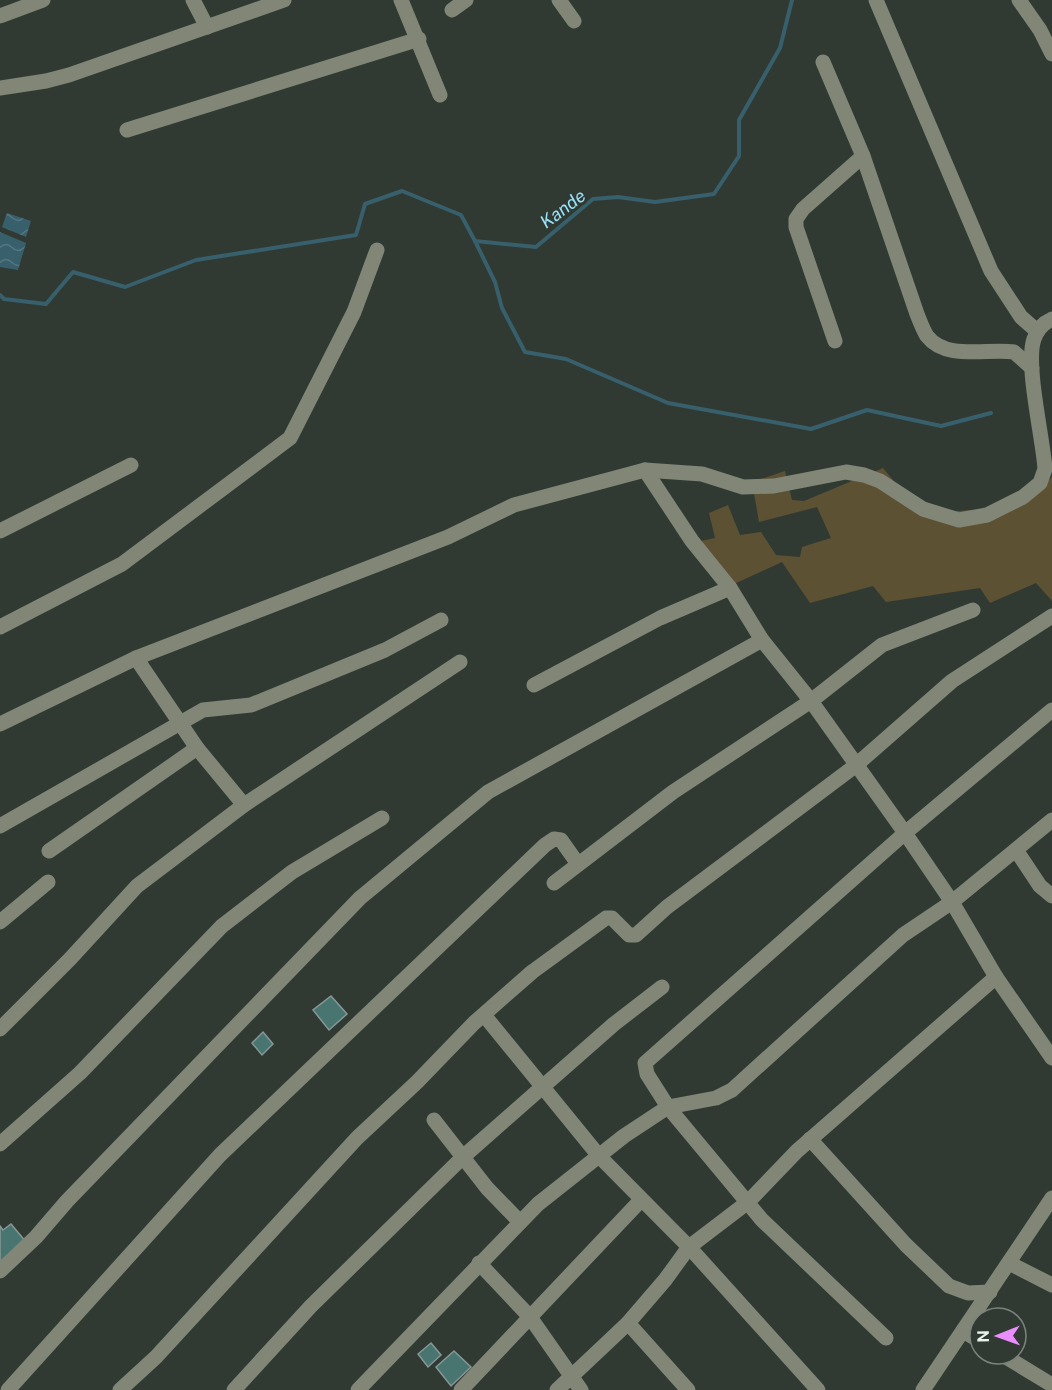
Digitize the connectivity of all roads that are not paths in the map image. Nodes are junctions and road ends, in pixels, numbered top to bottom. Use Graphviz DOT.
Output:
graph roads {
  1 [pos="44,0"];
  2 [pos="193,0"];
  3 [pos="284,0"];
  4 [pos="401,0"];
  5 [pos="466,0"];
  6 [pos="559,0"];
  7 [pos="876,0"];
  8 [pos="1019,0"];
  9 [pos="244,7"];
  10 [pos="452,10"];
  11 [pos="0,16"];
  12 [pos="574,21"];
  13 [pos="207,27"];
  14 [pos="1046,28"];
  15 [pos="419,39"];
  16 [pos="1052,54"];
  17 [pos="823,62"];
  18 [pos="0,88"];
  19 [pos="440,95"];
  20 [pos="127,130"];
  21 [pos="863,156"];
  22 [pos="377,250"];
  23 [pos="1052,319"];
  24 [pos="1037,331"];
  25 [pos="835,341"];
  26 [pos="1032,368"];
  27 [pos="131,465"];
  28 [pos="645,470"];
  29 [pos="0,531"];
  30 [pos="730,588"];
  31 [pos="973,610"];
  32 [pos="1052,616"];
  33 [pos="441,620"];
  34 [pos="0,627"];
  35 [pos="762,640"];
  36 [pos="136,658"];
  37 [pos="460,662"];
  38 [pos="534,685"];
  39 [pos="811,701"];
  40 [pos="1052,710"];
  41 [pos="180,723"];
  42 [pos="0,724"];
  43 [pos="197,748"];
  44 [pos="855,766"];
  45 [pos="244,805"];
  46 [pos="382,818"];
  47 [pos="1052,820"];
  48 [pos="0,826"];
  49 [pos="905,833"];
  50 [pos="1016,850"];
  51 [pos="49,851"];
  52 [pos="578,864"];
  53 [pos="48,882"];
  54 [pos="554,883"];
  55 [pos="1052,896"];
  56 [pos="952,902"];
  57 [pos="0,922"];
  58 [pos="996,977"];
  59 [pos="662,987"];
  60 [pos="484,1015"];
  61 [pos="0,1029"];
  62 [pos="1052,1058"];
  63 [pos="543,1087"];
  64 [pos="668,1107"];
  65 [pos="435,1120"];
  66 [pos="810,1139"];
  67 [pos="0,1144"];
  68 [pos="464,1156"];
  69 [pos="599,1156"];
  70 [pos="1052,1198"];
  71 [pos="641,1200"];
  72 [pos="748,1202"];
  73 [pos="520,1222"];
  74 [pos="689,1247"];
  75 [pos="479,1263"];
  76 [pos="1009,1263"];
  77 [pos="0,1271"];
  78 [pos="1052,1285"];
  79 [pos="990,1292"];
  80 [pos="530,1317"];
  81 [pos="628,1323"];
  82 [pos="963,1331"];
  83 [pos="968,1334"];
  84 [pos="886,1338"];
  85 [pos="1021,1366"];
  86 [pos="570,1377"];
  87 [pos="1052,1385"];
  88 [pos="8,1390"];
  89 [pos="120,1390"];
  90 [pos="234,1390"];
  91 [pos="358,1390"];
  92 [pos="461,1390"];
  93 [pos="557,1390"];
  94 [pos="581,1390"];
  95 [pos="688,1390"];
  96 [pos="818,1390"];
  97 [pos="923,1390"];
  1 -- 11 [label="street"];
  2 -- 13 [label="street"];
  3 -- 9 [label="street"];
  4 -- 15 [label="street"];
  5 -- 10 [label="street"];
  6 -- 12 [label="street"];
  7 -- 24 [label="street"];
  8 -- 14 [label="street"];
  9 -- 13 [label="street"];
  13 -- 18 [label="street"];
  14 -- 16 [label="street"];
  15 -- 19 [label="street"];
  15 -- 20 [label="street"];
  17 -- 21 [label="street"];
  21 -- 25 [label="street"];
  21 -- 26 [label="street"];
  22 -- 34 [label="street"];
  23 -- 24 [label="street"];
  24 -- 26 [label="street"];
  26 -- 28 [label="street"];
  27 -- 29 [label="street"];
  28 -- 30 [label="street"];
  28 -- 36 [label="street"];
  30 -- 35 [label="street"];
  30 -- 38 [label="street"];
  31 -- 39 [label="street"];
  32 -- 44 [label="street"];
  33 -- 41 [label="street"];
  35 -- 39 [label="street"];
  35 -- 77 [label="street"];
  36 -- 41 [label="street"];
  36 -- 42 [label="street"];
  37 -- 45 [label="street"];
  39 -- 44 [label="street"];
  39 -- 52 [label="street"];
  40 -- 49 [label="street"];
  41 -- 43 [label="street"];
  41 -- 48 [label="street"];
  43 -- 45 [label="street"];
  43 -- 51 [label="street"];
  44 -- 49 [label="street"];
  44 -- 60 [label="street"];
  45 -- 61 [label="street"];
  46 -- 67 [label="street"];
  47 -- 50 [label="street"];
  49 -- 56 [label="street"];
  49 -- 64 [label="street"];
  50 -- 55 [label="street"];
  50 -- 56 [label="street"];
  52 -- 54 [label="street"];
  52 -- 88 [label="street"];
  53 -- 57 [label="street"];
  56 -- 58 [label="street"];
  56 -- 64 [label="street"];
  58 -- 62 [label="street"];
  58 -- 66 [label="street"];
  59 -- 63 [label="street"];
  60 -- 63 [label="street"];
  60 -- 89 [label="street"];
  63 -- 68 [label="street"];
  63 -- 69 [label="street"];
  64 -- 69 [label="street"];
  64 -- 72 [label="street"];
  65 -- 68 [label="street"];
  66 -- 72 [label="street"];
  66 -- 79 [label="street"];
  68 -- 73 [label="street"];
  68 -- 90 [label="street"];
  69 -- 71 [label="street"];
  69 -- 73 [label="street"];
  70 -- 76 [label="street"];
  71 -- 74 [label="street"];
  71 -- 80 [label="street"];
  72 -- 74 [label="street"];
  72 -- 84 [label="street"];
  73 -- 75 [label="street"];
  74 -- 81 [label="street"];
  74 -- 96 [label="street"];
  75 -- 80 [label="street"];
  75 -- 91 [label="street"];
  76 -- 78 [label="street"];
  76 -- 79 [label="street"];
  79 -- 82 [label="street"];
  80 -- 86 [label="street"];
  80 -- 92 [label="street"];
  81 -- 86 [label="street"];
  81 -- 95 [label="street"];
  82 -- 83 [label="street"];
  82 -- 97 [label="street"];
  85 -- 87 [label="street"];
  86 -- 93 [label="street"];
  86 -- 94 [label="street"];
}
